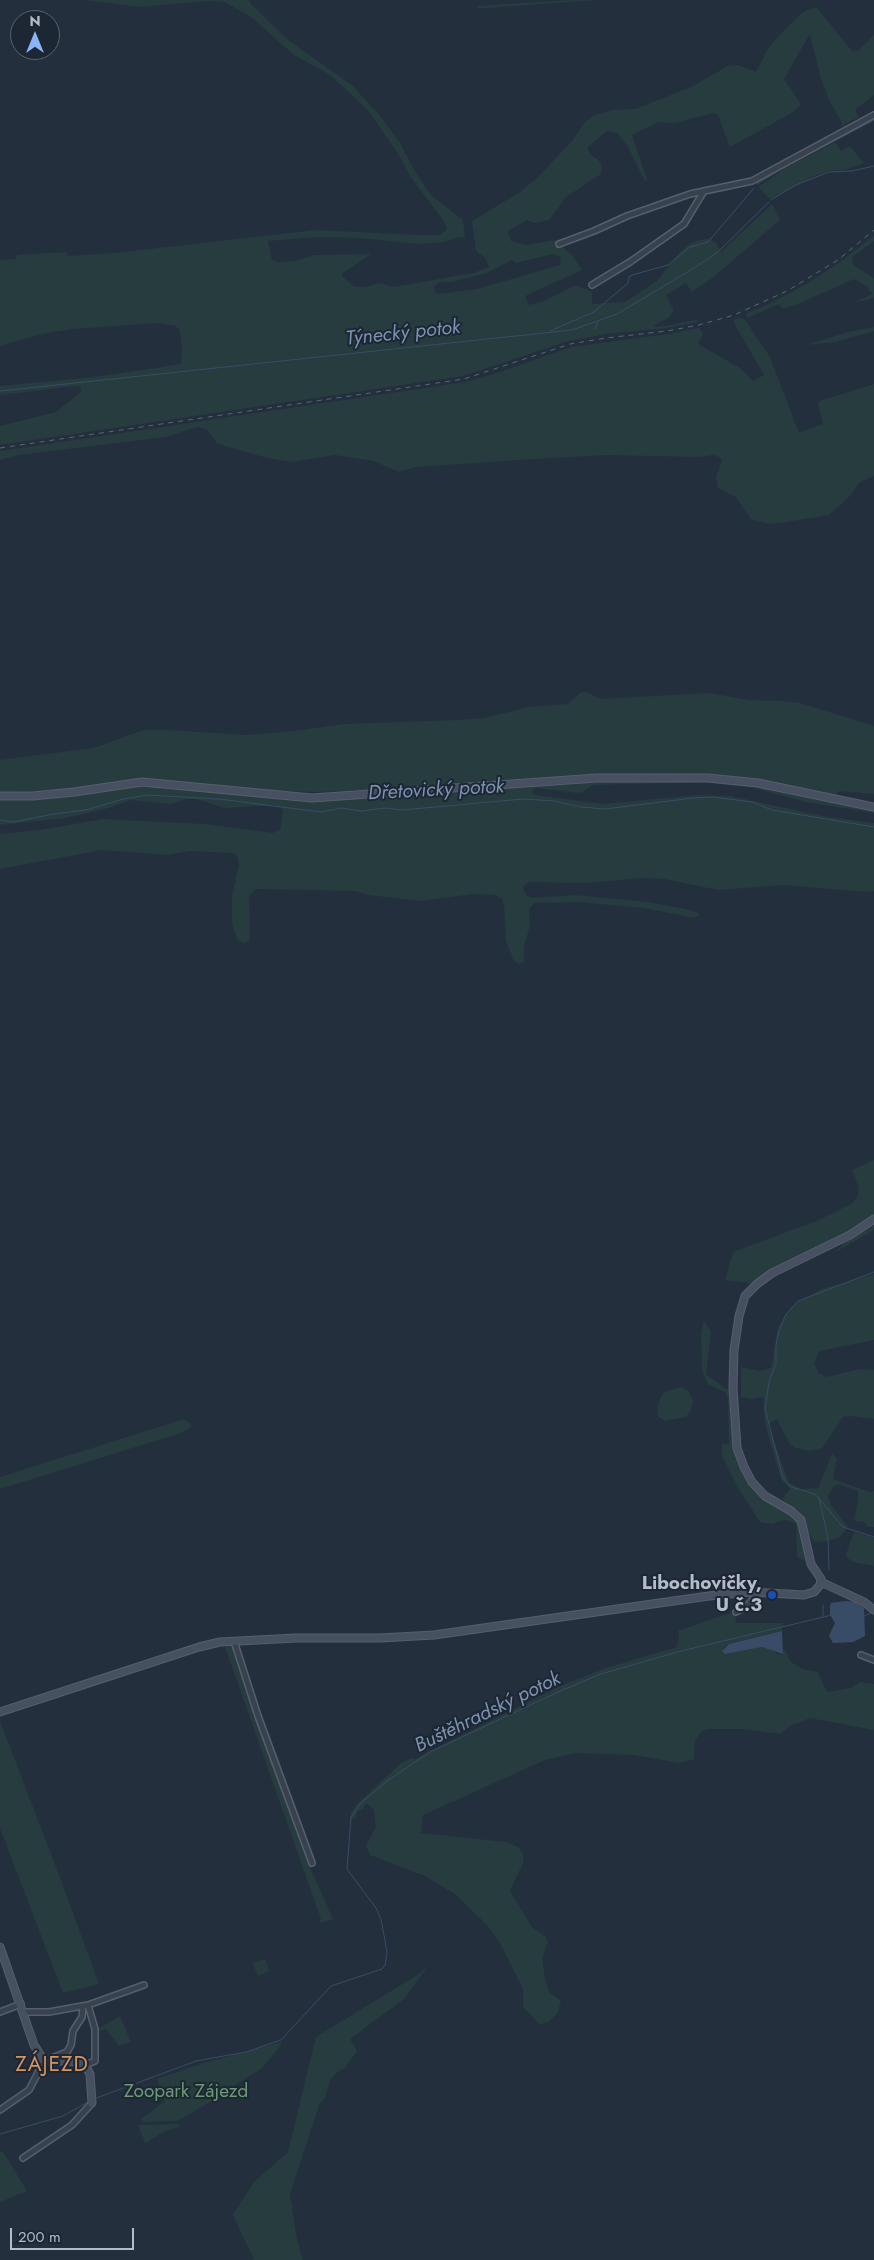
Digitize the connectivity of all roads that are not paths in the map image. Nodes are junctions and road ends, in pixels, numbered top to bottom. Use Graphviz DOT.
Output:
graph roads {
  1 [pos="874,114"];
  2 [pos="704,191"];
  3 [pos="559,244"];
  4 [pos="592,285"];
  5 [pos="0,796"];
  6 [pos="874,807"];
  7 [pos="874,1219"];
  8 [pos="821,1582"];
  9 [pos="759,1592"];
  10 [pos="874,1610"];
  11 [pos="736,1612"];
  12 [pos="234,1641"];
  13 [pos="861,1655"];
  14 [pos="874,1660"];
  15 [pos="0,1712"];
  16 [pos="312,1863"];
  17 [pos="0,1947"];
  18 [pos="144,1984"];
  19 [pos="21,2004"];
  20 [pos="85,2005"];
  21 [pos="0,2012"];
  22 [pos="24,2012"];
  23 [pos="44,2061"];
  24 [pos="85,2065"];
  25 [pos="92,2101"];
  26 [pos="0,2110"];
  27 [pos="23,2158"];
  1 -- 2 [label="street"];
  2 -- 3 [label="street"];
  2 -- 4 [label="street"];
  5 -- 6 [label="street"];
  7 -- 8 [label="street"];
  8 -- 9 [label="street"];
  8 -- 10 [label="street"];
  9 -- 11 [label="street"];
  9 -- 12 [label="street"];
  12 -- 15 [label="street"];
  12 -- 16 [label="street"];
  13 -- 14 [label="street"];
  17 -- 19 [label="street"];
  18 -- 20 [label="street"];
  19 -- 21 [label="street"];
  19 -- 22 [label="street"];
  20 -- 22 [label="street"];
  20 -- 23 [label="street"];
  20 -- 24 [label="street"];
  22 -- 23 [label="street"];
  23 -- 24 [label="street"];
  23 -- 26 [label="street"];
  24 -- 25 [label="street"];
  25 -- 27 [label="street"];
}
